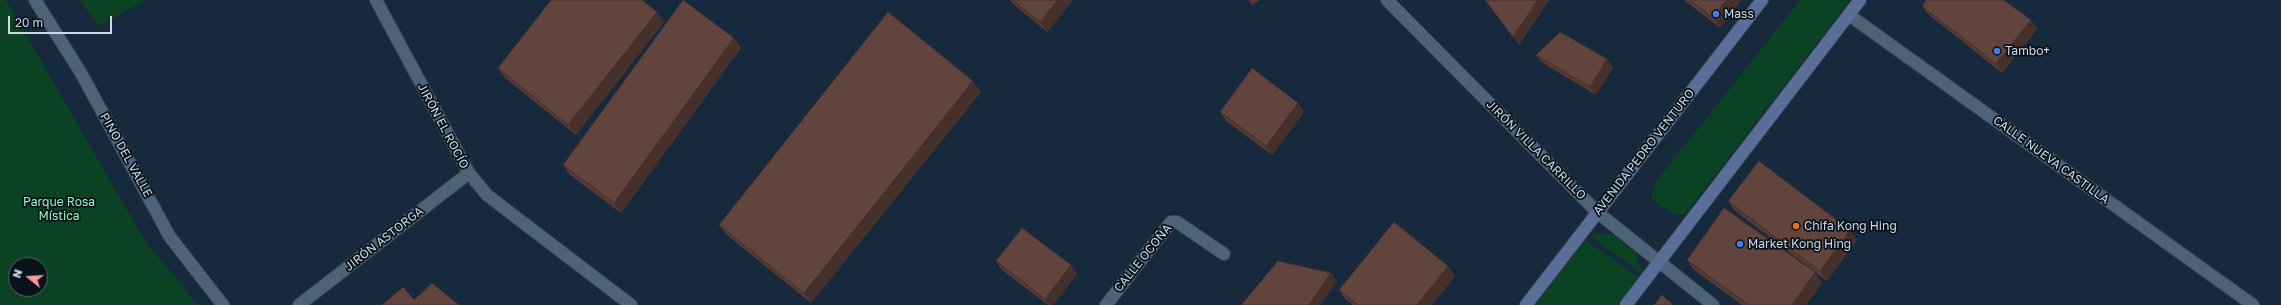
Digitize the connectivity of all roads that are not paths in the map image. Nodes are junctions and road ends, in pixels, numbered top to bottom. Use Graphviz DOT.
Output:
graph roads {
  1 [pos="35,0"];
  2 [pos="376,0"];
  3 [pos="1387,0"];
  4 [pos="1762,0"];
  5 [pos="1860,0"];
  6 [pos="1849,15"];
  7 [pos="468,173"];
  8 [pos="1597,212"];
  9 [pos="1224,254"];
  10 [pos="1658,263"];
  11 [pos="223,305"];
  12 [pos="299,305"];
  13 [pos="631,305"];
  14 [pos="1106,305"];
  15 [pos="1526,305"];
  16 [pos="1626,305"];
  17 [pos="1713,305"];
  18 [pos="2253,305"];
  1 -- 11 [label="street, PINO DEL VALLE"];
  2 -- 7 [label="street, JIRÓN EL ROCÍO"];
  3 -- 8 [label="street, JIRÓN VILLA CARRILLO"];
  4 -- 8 [label="main road, AVENIDA PEDRO VENTURO"];
  5 -- 6 [label="main road"];
  6 -- 10 [label="main road"];
  6 -- 18 [label="street, CALLE NUEVA CASTILLA"];
  7 -- 12 [label="street, JIRÓN ASTORGA"];
  7 -- 13 [label="street, JIRÓN EL ROCÍO"];
  8 -- 10 [label="street, JIRÓN VILLA CARRILLO"];
  8 -- 15 [label="main road, AVENIDA PEDRO VENTURO"];
  9 -- 14 [label="street, CALLE OCOÑA"];
  10 -- 16 [label="main road"];
  10 -- 17 [label="street, JIRÓN VILLA CARRILLO"];
}
